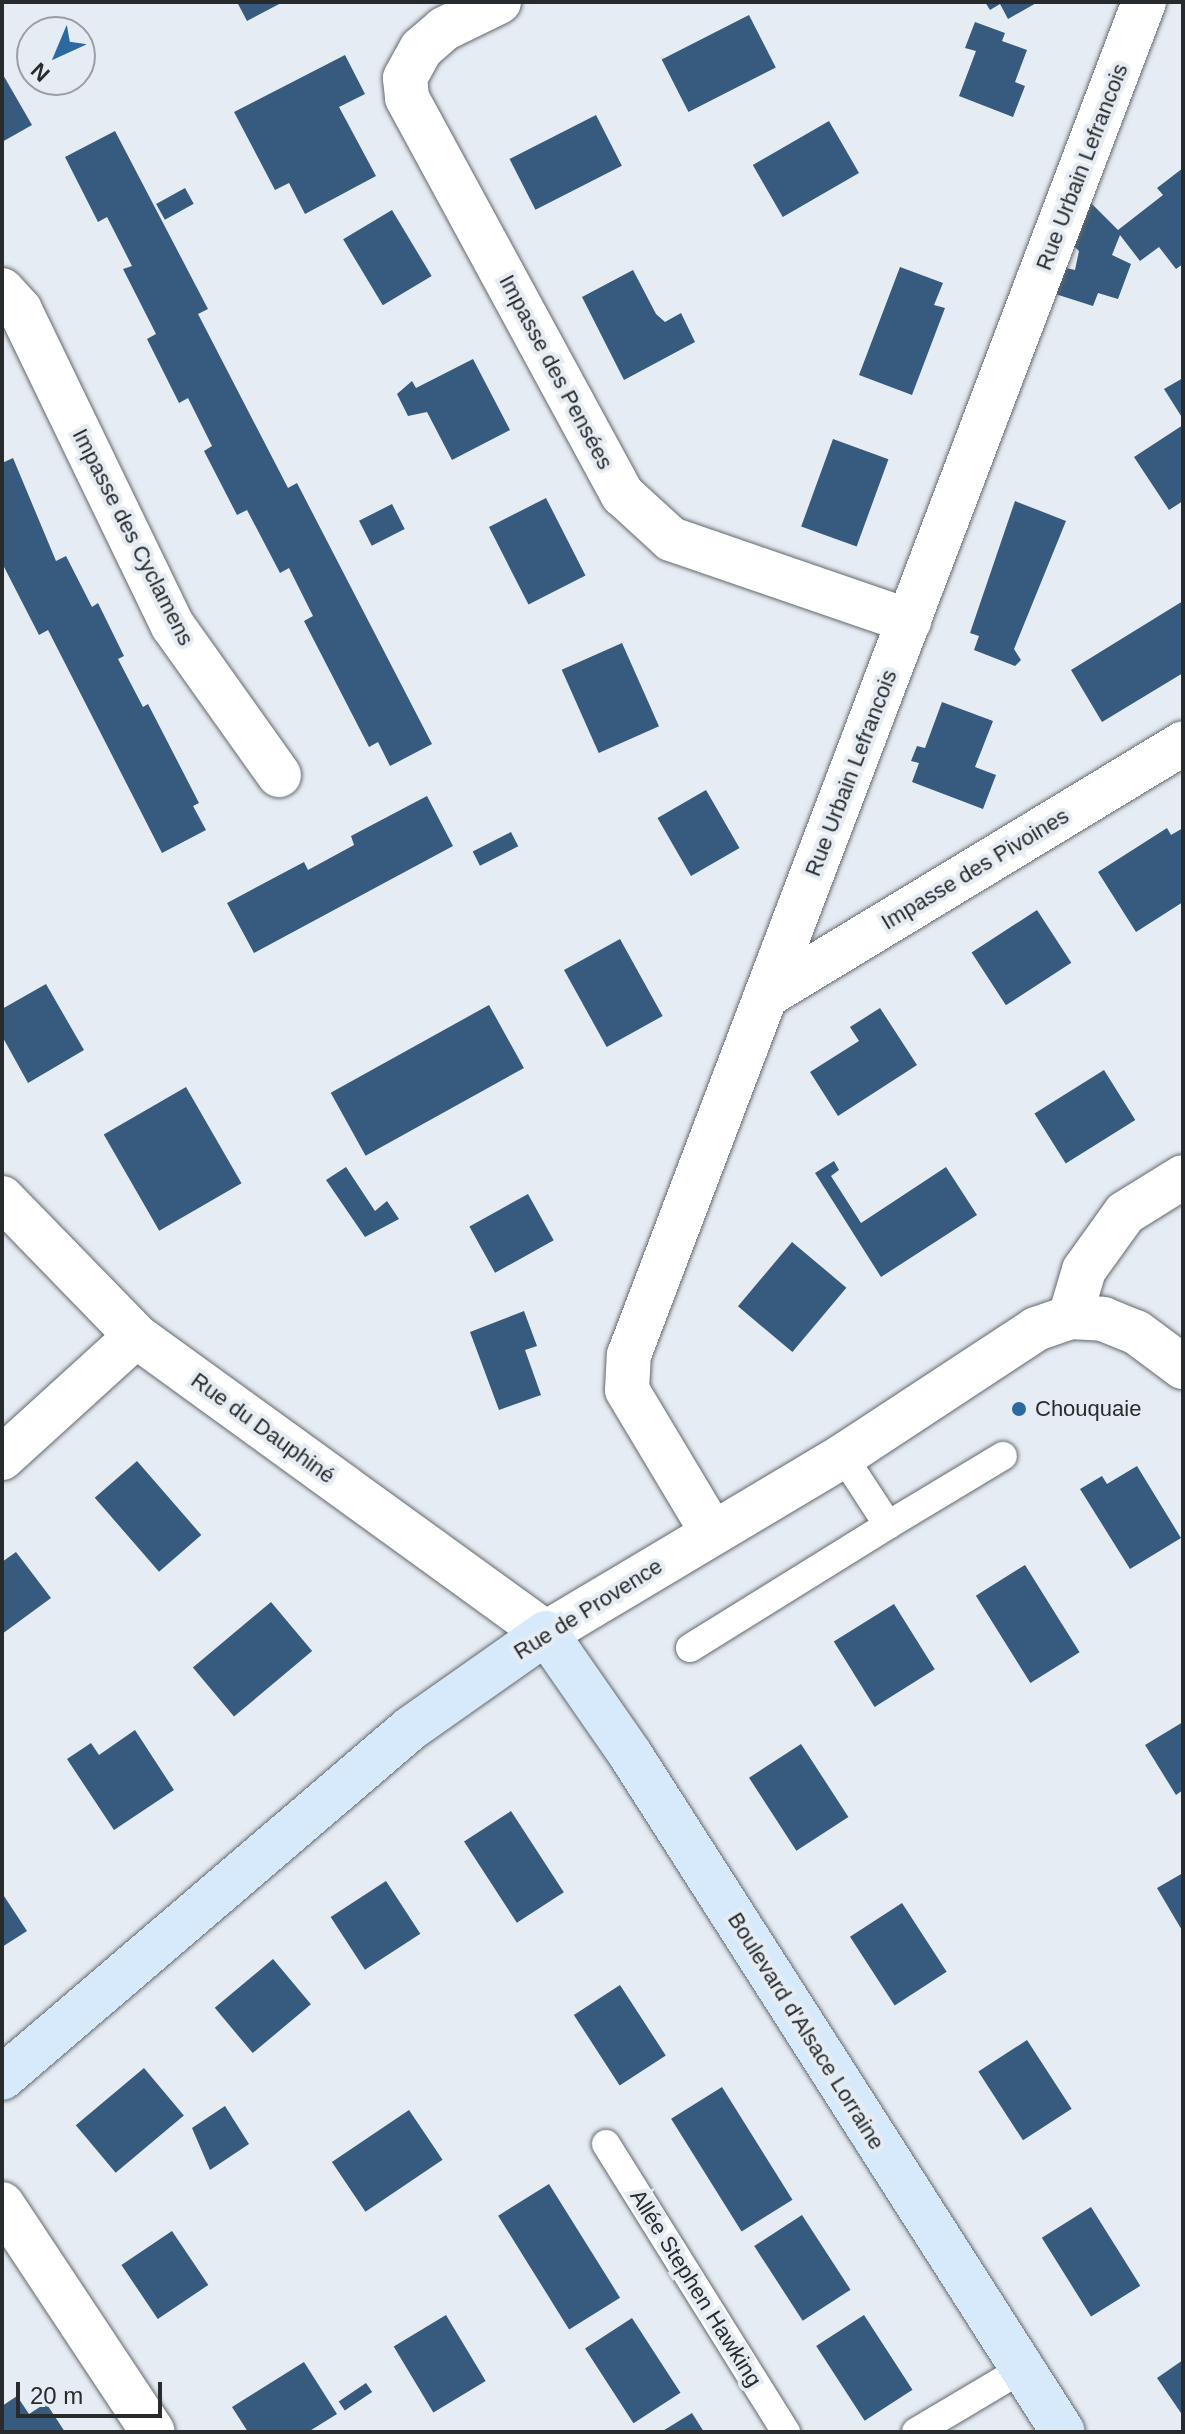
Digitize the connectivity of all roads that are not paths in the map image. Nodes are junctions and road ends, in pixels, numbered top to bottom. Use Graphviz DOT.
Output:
graph roads {
  1 [pos="499,2"];
  2 [pos="1144,2"];
  3 [pos="2,290"];
  4 [pos="909,621"];
  5 [pos="1183,743"];
  6 [pos="279,775"];
  7 [pos="766,996"];
  8 [pos="1183,1177"];
  9 [pos="2,1198"];
  10 [pos="1070,1317"];
  11 [pos="136,1336"];
  12 [pos="1183,1367"];
  13 [pos="843,1456"];
  14 [pos="1003,1456"];
  15 [pos="2,1458"];
  16 [pos="888,1525"];
  17 [pos="712,1532"];
  18 [pos="546,1633"];
  19 [pos="690,1648"];
  20 [pos="2,2078"];
  21 [pos="606,2144"];
  22 [pos="2,2204"];
  23 [pos="1022,2369"];
  24 [pos="153,2432"];
  25 [pos="786,2432"];
  26 [pos="916,2432"];
  27 [pos="1063,2432"];
  1 -- 4 [label="street, Impasse des Pensées"];
  2 -- 4 [label="street, Rue Urbain Lefrancois"];
  3 -- 6 [label="street, Impasse des Cyclamens"];
  4 -- 7 [label="street, Rue Urbain Lefrancois"];
  5 -- 7 [label="street, Impasse des Pivoines"];
  7 -- 17 [label="street, Rue Urbain Lefrancois"];
  8 -- 10 [label="street"];
  9 -- 11 [label="street, Rue du Dauphiné"];
  10 -- 12 [label="street"];
  10 -- 13 [label="street, Rue de Provence"];
  11 -- 15 [label="street"];
  11 -- 18 [label="street, Rue du Dauphiné"];
  13 -- 16 [label="lane"];
  13 -- 17 [label="street, Rue de Provence"];
  14 -- 16 [label="lane"];
  16 -- 19 [label="lane"];
  17 -- 18 [label="street, Rue de Provence"];
  18 -- 20 [label="main road, Rue de Provence"];
  18 -- 23 [label="main road, Boulevard d'Alsace Lorraine"];
  21 -- 25 [label="lane, Allée Stephen Hawking"];
  22 -- 24 [label="street"];
  23 -- 26 [label="lane"];
  23 -- 27 [label="main road, Boulevard d'Alsace Lorraine"];
}
